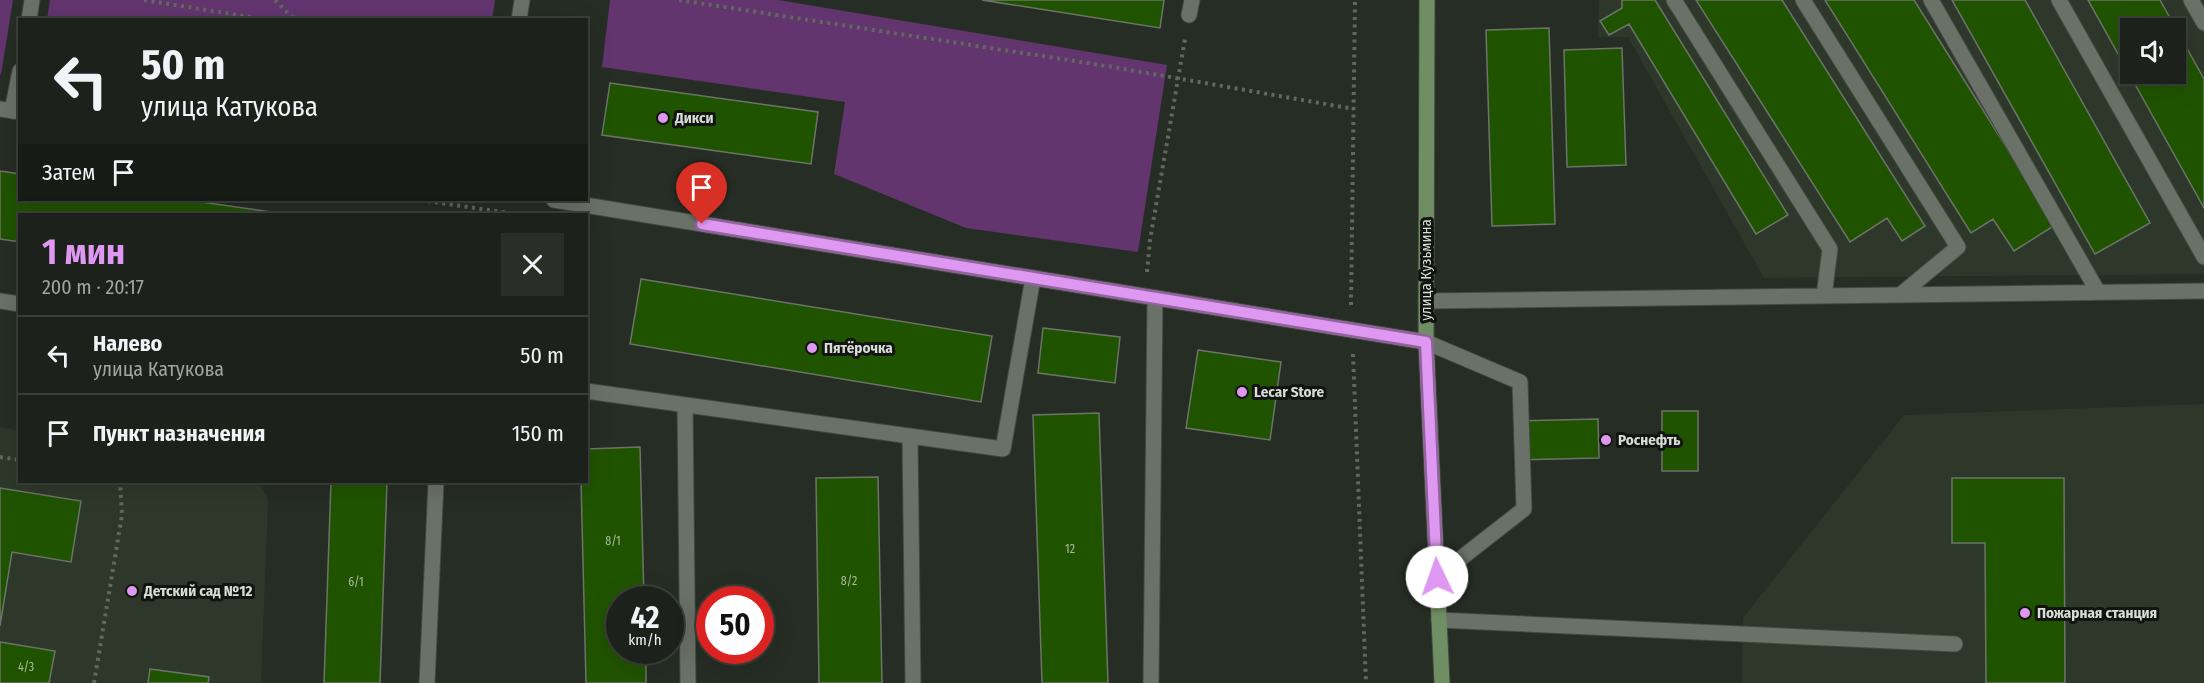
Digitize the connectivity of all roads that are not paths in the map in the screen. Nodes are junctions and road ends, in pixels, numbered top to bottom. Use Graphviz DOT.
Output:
graph roads {
  1 [pos="32,0"];
  2 [pos="522,0"];
  3 [pos="1427,0"];
  4 [pos="1674,0"];
  5 [pos="1803,0"];
  6 [pos="1930,0"];
  7 [pos="2059,0"];
  8 [pos="2191,0"];
  9 [pos="29,18"];
  10 [pos="519,18"];
  11 [pos="2204,22"];
  12 [pos="18,81"];
  13 [pos="11,111"];
  14 [pos="557,201"];
  15 [pos="583,209"];
  16 [pos="2204,257"];
  17 [pos="1033,278"];
  18 [pos="2204,291"];
  19 [pos="2098,292"];
  20 [pos="1900,295"];
  21 [pos="1824,296"];
  22 [pos="1150,297"];
  23 [pos="1426,301"];
  24 [pos="0,302"];
  25 [pos="18,304"];
  26 [pos="1426,342"];
  27 [pos="588,391"];
  28 [pos="685,405"];
  29 [pos="910,436"];
  30 [pos="436,483"];
  31 [pos="1437,577"];
  32 [pos="1438,620"];
  33 [pos="1955,644"];
  34 [pos="427,683"];
  35 [pos="688,683"];
  36 [pos="913,683"];
  37 [pos="1151,683"];
  38 [pos="1442,683"];
  1 -- 9 [label="street"];
  2 -- 10 [label="street"];
  3 -- 23 [label="main road, улица Кузьмина"];
  4 -- 21 [label="street"];
  5 -- 20 [label="street"];
  6 -- 19 [label="street"];
  7 -- 16 [label="street"];
  8 -- 11 [label="street"];
  12 -- 13 [label="street"];
  14 -- 15 [label="street"];
  15 -- 17 [label="street"];
  17 -- 22 [label="street"];
  17 -- 29 [label="street"];
  18 -- 19 [label="street"];
  19 -- 20 [label="street"];
  20 -- 21 [label="street"];
  21 -- 23 [label="street"];
  22 -- 26 [label="street"];
  22 -- 37 [label="street"];
  23 -- 26 [label="main road, улица Кузьмина"];
  24 -- 25 [label="street"];
  26 -- 31 [label="main road, улица Кузьмина"];
  26 -- 31 [label="street"];
  27 -- 28 [label="street"];
  28 -- 29 [label="street"];
  28 -- 35 [label="street"];
  29 -- 36 [label="street"];
  30 -- 34 [label="street"];
  31 -- 32 [label="main road, улица Кузьмина"];
  32 -- 33 [label="street"];
  32 -- 38 [label="main road, улица Кузьмина"];
}
